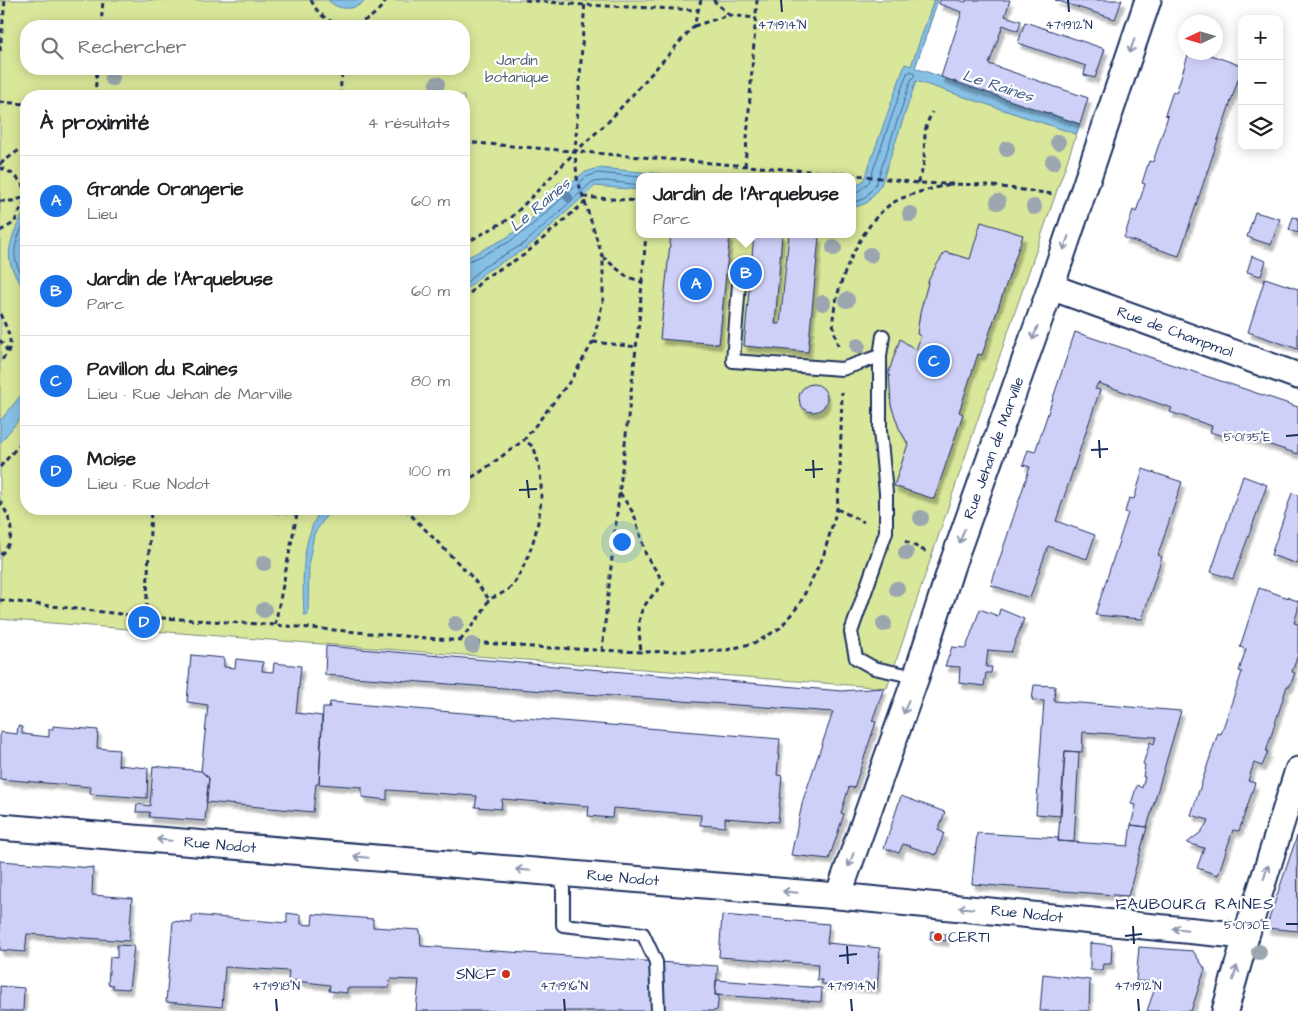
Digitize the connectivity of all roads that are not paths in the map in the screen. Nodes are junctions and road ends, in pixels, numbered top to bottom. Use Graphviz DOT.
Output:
graph roads {
  1 [pos="1148,0"];
  2 [pos="739,284"];
  3 [pos="1051,287"];
  4 [pos="883,336"];
  5 [pos="880,356"];
  6 [pos="1298,376"];
  7 [pos="916,677"];
  8 [pos="1298,770"];
  9 [pos="0,827"];
  10 [pos="563,873"];
  11 [pos="838,896"];
  12 [pos="1246,936"];
  13 [pos="658,1011"];
  14 [pos="1225,1011"];
  1 -- 3 [label="street, Rue Jehan de Marville, one-way"];
  2 -- 5 [label="lane"];
  3 -- 6 [label="street, Rue de Champmol"];
  3 -- 7 [label="street, Rue Jehan de Marville, one-way"];
  4 -- 5 [label="lane"];
  5 -- 7 [label="lane"];
  7 -- 11 [label="street, Rue Jehan de Marville, one-way"];
  12 -- 8 [label="street, one-way"];
  10 -- 9 [label="street, Rue Nodot, one-way"];
  11 -- 10 [label="street, Rue Nodot, one-way"];
  10 -- 13 [label="lane"];
  12 -- 11 [label="street, Rue Nodot, one-way"];
  14 -- 12 [label="street, one-way"];
}
